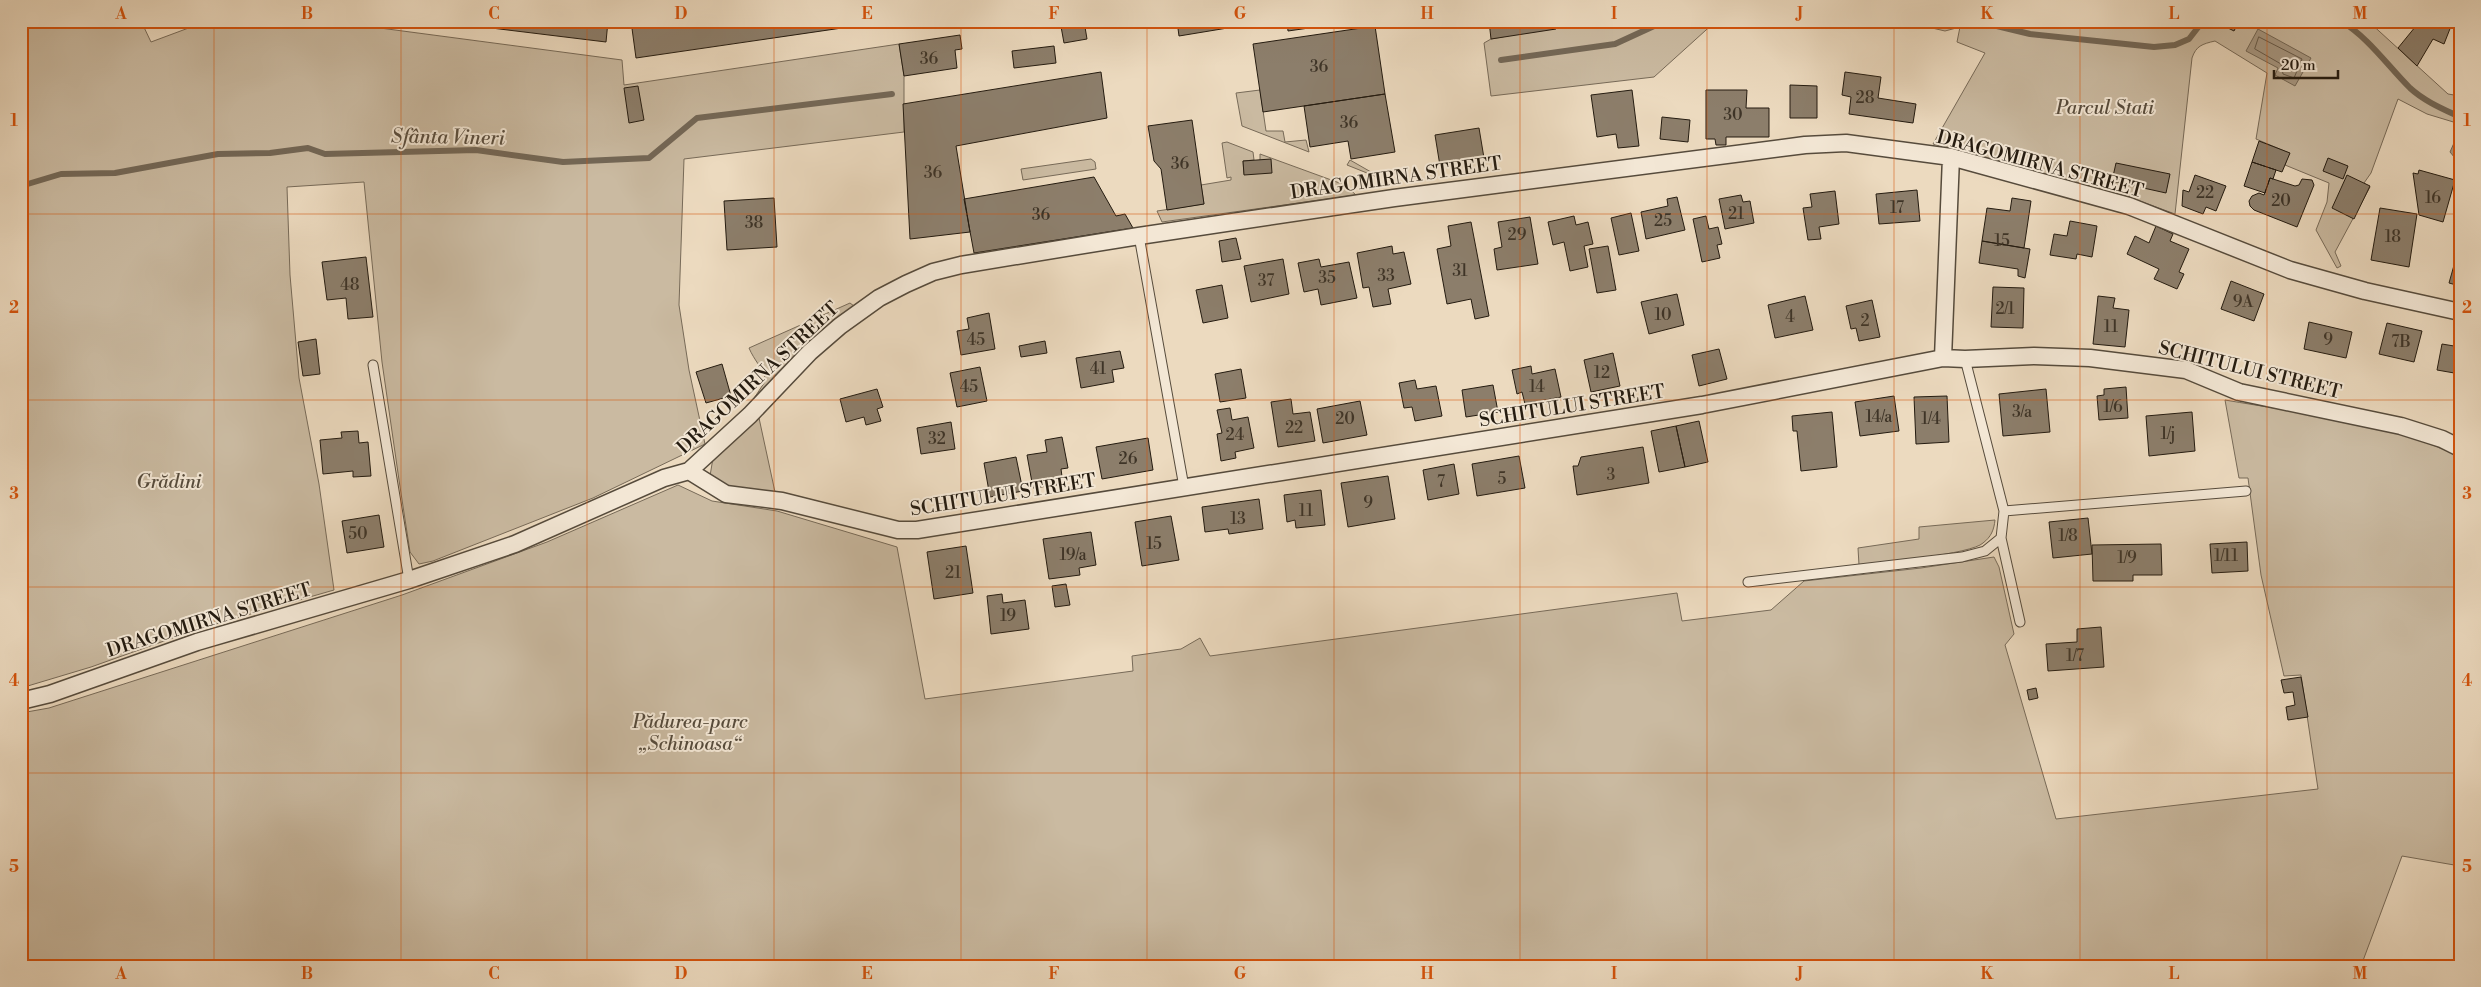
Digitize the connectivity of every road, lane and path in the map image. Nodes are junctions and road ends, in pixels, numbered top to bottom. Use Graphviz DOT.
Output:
graph roads {
  1 [pos="1951,157"];
  2 [pos="1139,236"];
  3 [pos="2460,312"];
  4 [pos="1943,358"];
  5 [pos="1964,359"];
  6 [pos="373,365"];
  7 [pos="2460,448"];
  8 [pos="689,471"];
  9 [pos="1184,487"];
  10 [pos="2246,491"];
  11 [pos="2004,510"];
  12 [pos="2001,538"];
  13 [pos="409,580"];
  14 [pos="1748,582"];
  15 [pos="2020,622"];
  16 [pos="21,701"];
  1 -- 2 [label="street, DRAGOMIRNA STREET"];
  1 -- 3 [label="street, DRAGOMIRNA STREET"];
  1 -- 4 [label="street"];
  2 -- 8 [label="street, DRAGOMIRNA STREET"];
  2 -- 9 [label="lane"];
  4 -- 5 [label="street, SCHITULUI STREET"];
  4 -- 9 [label="street, SCHITULUI STREET"];
  5 -- 7 [label="street, SCHITULUI STREET"];
  5 -- 11 [label="lane"];
  6 -- 13 [label="lane"];
  8 -- 9 [label="street, SCHITULUI STREET"];
  8 -- 13 [label="street, DRAGOMIRNA STREET"];
  10 -- 11 [label="lane"];
  11 -- 12 [label="lane"];
  12 -- 14 [label="lane"];
  12 -- 15 [label="lane"];
  13 -- 16 [label="street, DRAGOMIRNA STREET"];
}
